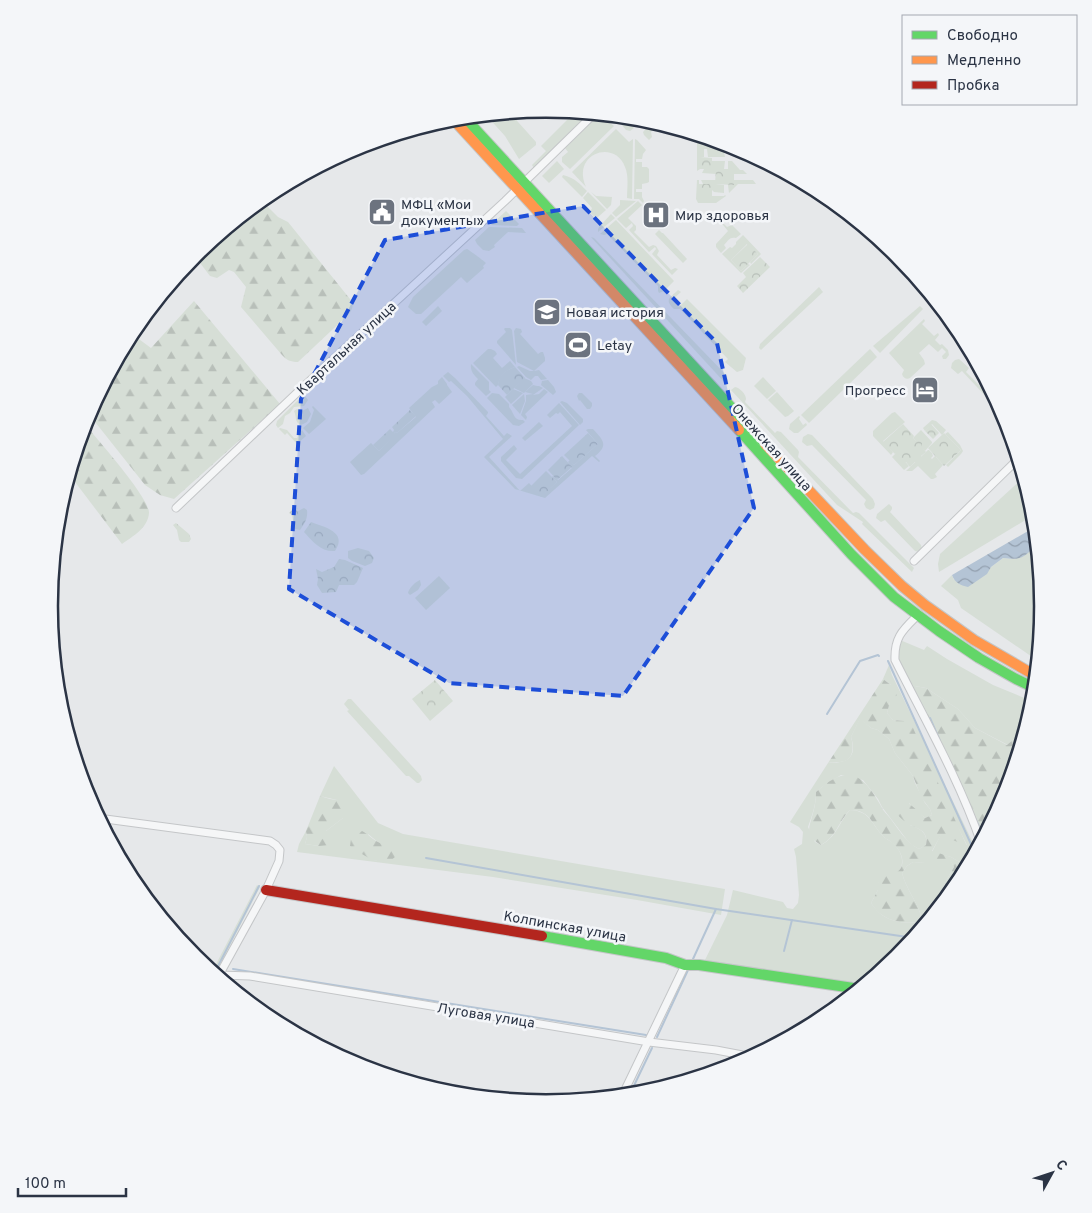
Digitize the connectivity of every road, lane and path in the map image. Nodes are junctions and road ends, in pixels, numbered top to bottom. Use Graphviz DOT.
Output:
graph roads {
  1 [pos="588,120"];
  2 [pos="470,124"];
  3 [pos="460,126"];
  4 [pos="521,186"];
  5 [pos="1013,464"];
  6 [pos="176,508"];
  7 [pos="914,561"];
  8 [pos="925,605"];
  9 [pos="918,615"];
  10 [pos="1030,673"];
  11 [pos="1028,685"];
  12 [pos="106,819"];
  13 [pos="978,834"];
  14 [pos="266,890"];
  15 [pos="686,965"];
  16 [pos="221,972"];
  17 [pos="226,976"];
  18 [pos="851,988"];
  19 [pos="650,1042"];
  20 [pos="741,1055"];
  21 [pos="626,1088"];
  1 -- 4 [label="street, Квартальная улица"];
  2 -- 4 [label="main road"];
  3 -- 4 [label="main road"];
  4 -- 6 [label="street, Квартальная улица"];
  4 -- 8 [label="main road, Онежская улица"];
  4 -- 9 [label="main road, Онежская улица"];
  5 -- 7 [label="street"];
  8 -- 9 [label="street"];
  8 -- 10 [label="main road, Онежская улица"];
  9 -- 11 [label="main road, Онежская улица"];
  9 -- 13 [label="street"];
  12 -- 14 [label="street"];
  14 -- 15 [label="main road, Колпинская улица"];
  14 -- 16 [label="street"];
  15 -- 18 [label="main road, Колпинская улица"];
  15 -- 19 [label="street"];
  17 -- 19 [label="street, Луговая улица"];
  19 -- 20 [label="street, Луговая улица"];
  19 -- 21 [label="street"];
}
